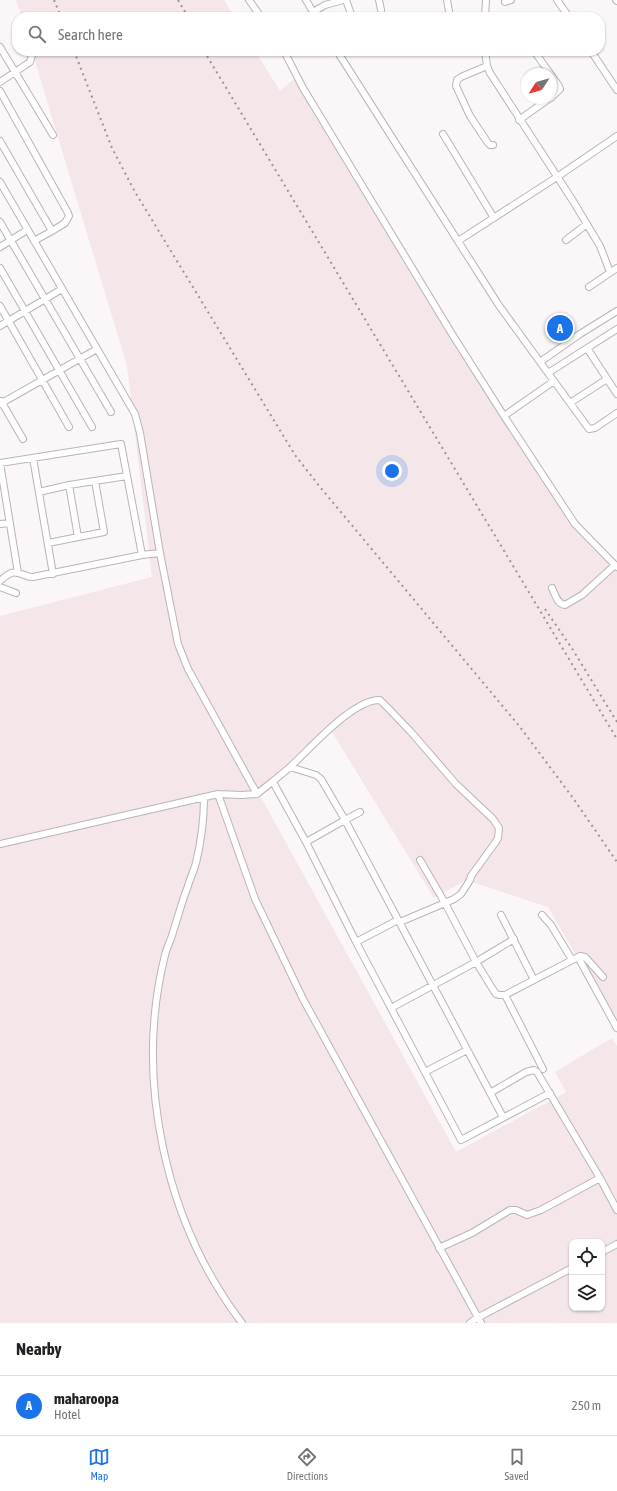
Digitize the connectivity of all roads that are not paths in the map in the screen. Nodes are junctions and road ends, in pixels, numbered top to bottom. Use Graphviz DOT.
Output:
graph roads {
  1 [pos="249,0"];
  2 [pos="306,0"];
  3 [pos="344,0"];
  4 [pos="379,0"];
  5 [pos="447,0"];
  6 [pos="486,0"];
  7 [pos="558,0"];
  8 [pos="380,10"];
  9 [pos="257,12"];
  10 [pos="314,12"];
  11 [pos="317,12"];
  12 [pos="350,12"];
  13 [pos="449,12"];
  14 [pos="485,12"];
  15 [pos="566,12"];
  16 [pos="0,47"];
  17 [pos="32,56"];
  18 [pos="287,56"];
  19 [pos="341,56"];
  20 [pos="485,56"];
  21 [pos="538,56"];
  22 [pos="594,56"];
  23 [pos="487,66"];
  24 [pos="546,68"];
  25 [pos="16,72"];
  26 [pos="0,82"];
  27 [pos="557,83"];
  28 [pos="617,90"];
  29 [pos="0,91"];
  30 [pos="557,92"];
  31 [pos="543,104"];
  32 [pos="520,120"];
  33 [pos="443,134"];
  34 [pos="53,135"];
  35 [pos="617,136"];
  36 [pos="0,141"];
  37 [pos="494,145"];
  38 [pos="557,177"];
  39 [pos="0,182"];
  40 [pos="494,218"];
  41 [pos="0,222"];
  42 [pos="587,224"];
  43 [pos="27,230"];
  44 [pos="52,231"];
  45 [pos="10,240"];
  46 [pos="566,240"];
  47 [pos="34,241"];
  48 [pos="458,241"];
  49 [pos="0,247"];
  50 [pos="0,268"];
  51 [pos="617,268"];
  52 [pos="610,272"];
  53 [pos="589,286"];
  54 [pos="62,289"];
  55 [pos="45,299"];
  56 [pos="0,306"];
  57 [pos="617,311"];
  58 [pos="25,312"];
  59 [pos="8,321"];
  60 [pos="0,326"];
  61 [pos="617,329"];
  62 [pos="587,348"];
  63 [pos="97,349"];
  64 [pos="79,360"];
  65 [pos="540,362"];
  66 [pos="59,371"];
  67 [pos="548,373"];
  68 [pos="607,379"];
  69 [pos="42,381"];
  70 [pos="554,381"];
  71 [pos="617,394"];
  72 [pos="1,402"];
  73 [pos="570,403"];
  74 [pos="111,412"];
  75 [pos="617,413"];
  76 [pos="504,416"];
  77 [pos="69,427"];
  78 [pos="92,428"];
  79 [pos="23,439"];
  80 [pos="34,458"];
  81 [pos="0,463"];
  82 [pos="127,476"];
  83 [pos="95,481"];
  84 [pos="69,485"];
  85 [pos="39,492"];
  86 [pos="10,523"];
  87 [pos="0,524"];
  88 [pos="78,537"];
  89 [pos="48,543"];
  90 [pos="160,553"];
  91 [pos="142,555"];
  92 [pos="616,566"];
  93 [pos="18,573"];
  94 [pos="53,574"];
  95 [pos="0,581"];
  96 [pos="0,587"];
  97 [pos="552,588"];
  98 [pos="16,593"];
  99 [pos="290,767"];
  100 [pos="273,782"];
  101 [pos="218,794"];
  102 [pos="257,794"];
  103 [pos="204,797"];
  104 [pos="360,812"];
  105 [pos="345,820"];
  106 [pos="306,842"];
  107 [pos="0,844"];
  108 [pos="420,860"];
  109 [pos="445,903"];
  110 [pos="501,915"];
  111 [pos="542,915"];
  112 [pos="399,921"];
  113 [pos="514,939"];
  114 [pos="356,942"];
  115 [pos="578,957"];
  116 [pos="572,960"];
  117 [pos="476,962"];
  118 [pos="603,977"];
  119 [pos="534,980"];
  120 [pos="433,986"];
  121 [pos="505,995"];
  122 [pos="391,1008"];
  123 [pos="617,1028"];
  124 [pos="467,1050"];
  125 [pos="543,1069"];
  126 [pos="425,1072"];
  127 [pos="490,1093"];
  128 [pos="550,1093"];
  129 [pos="503,1117"];
  130 [pos="600,1178"];
  131 [pos="617,1210"];
  132 [pos="617,1244"];
  133 [pos="439,1248"];
  134 [pos="605,1250"];
  135 [pos="569,1270"];
  136 [pos="479,1320"];
  137 [pos="242,1323"];
  138 [pos="470,1323"];
  1 -- 9 [label="street"];
  2 -- 10 [label="street"];
  3 -- 11 [label="street"];
  3 -- 12 [label="street"];
  4 -- 8 [label="street"];
  5 -- 13 [label="street"];
  6 -- 14 [label="street"];
  7 -- 15 [label="street"];
  16 -- 25 [label="street"];
  17 -- 25 [label="street"];
  18 -- 76 [label="street"];
  19 -- 48 [label="street"];
  20 -- 23 [label="street"];
  21 -- 24 [label="street"];
  22 -- 28 [label="street"];
  23 -- 32 [label="street"];
  23 -- 37 [label="street"];
  25 -- 26 [label="street"];
  25 -- 34 [label="street"];
  27 -- 30 [label="street"];
  29 -- 44 [label="street"];
  31 -- 32 [label="street"];
  32 -- 38 [label="street"];
  33 -- 40 [label="street"];
  35 -- 38 [label="street"];
  36 -- 44 [label="street"];
  38 -- 40 [label="street"];
  38 -- 42 [label="street"];
  39 -- 43 [label="street"];
  40 -- 48 [label="street"];
  41 -- 45 [label="street"];
  42 -- 46 [label="street"];
  42 -- 52 [label="street"];
  43 -- 45 [label="street"];
  43 -- 47 [label="street"];
  44 -- 47 [label="street"];
  45 -- 49 [label="street"];
  45 -- 55 [label="street"];
  47 -- 54 [label="street"];
  48 -- 65 [label="street"];
  50 -- 58 [label="street"];
  51 -- 52 [label="street"];
  52 -- 53 [label="street"];
  54 -- 55 [label="street"];
  54 -- 63 [label="street"];
  55 -- 58 [label="street"];
  55 -- 64 [label="street"];
  56 -- 59 [label="street"];
  57 -- 65 [label="street"];
  58 -- 59 [label="street"];
  58 -- 66 [label="street"];
  59 -- 60 [label="street"];
  59 -- 69 [label="street"];
  61 -- 62 [label="street"];
  62 -- 67 [label="street"];
  62 -- 68 [label="street"];
  63 -- 64 [label="street"];
  63 -- 90 [label="street"];
  64 -- 66 [label="street"];
  64 -- 74 [label="street"];
  65 -- 67 [label="street"];
  66 -- 69 [label="street"];
  66 -- 78 [label="street"];
  67 -- 70 [label="street"];
  68 -- 71 [label="street"];
  68 -- 73 [label="street"];
  69 -- 72 [label="street"];
  69 -- 77 [label="street"];
  70 -- 73 [label="street"];
  70 -- 76 [label="street"];
  72 -- 79 [label="street"];
  73 -- 75 [label="street"];
  76 -- 92 [label="street"];
  80 -- 81 [label="street"];
  80 -- 82 [label="street"];
  80 -- 85 [label="street"];
  81 -- 86 [label="street"];
  82 -- 83 [label="street"];
  82 -- 91 [label="street"];
  83 -- 84 [label="street"];
  83 -- 88 [label="street"];
  84 -- 85 [label="street"];
  84 -- 88 [label="street"];
  85 -- 89 [label="street"];
  86 -- 87 [label="street"];
  86 -- 93 [label="street"];
  88 -- 89 [label="street"];
  89 -- 94 [label="street"];
  90 -- 91 [label="street"];
  90 -- 102 [label="street"];
  91 -- 94 [label="street"];
  92 -- 97 [label="street"];
  93 -- 94 [label="street"];
  93 -- 95 [label="street"];
  96 -- 98 [label="street"];
  99 -- 100 [label="street"];
  99 -- 105 [label="street"];
  99 -- 109 [label="street"];
  100 -- 102 [label="street"];
  100 -- 106 [label="street"];
  101 -- 102 [label="street"];
  101 -- 103 [label="street"];
  101 -- 133 [label="street"];
  103 -- 107 [label="street"];
  103 -- 137 [label="street"];
  104 -- 105 [label="street"];
  105 -- 106 [label="street"];
  105 -- 112 [label="street"];
  106 -- 114 [label="street"];
  108 -- 109 [label="street"];
  109 -- 112 [label="street"];
  109 -- 117 [label="street"];
  110 -- 113 [label="street"];
  111 -- 116 [label="street"];
  112 -- 114 [label="street"];
  112 -- 120 [label="street"];
  113 -- 117 [label="street"];
  113 -- 119 [label="street"];
  114 -- 122 [label="street"];
  115 -- 116 [label="street"];
  115 -- 118 [label="street"];
  115 -- 123 [label="street"];
  116 -- 119 [label="street"];
  117 -- 120 [label="street"];
  117 -- 121 [label="street"];
  119 -- 121 [label="street"];
  120 -- 122 [label="street"];
  120 -- 124 [label="street"];
  121 -- 125 [label="street"];
  122 -- 126 [label="street"];
  124 -- 126 [label="street"];
  124 -- 127 [label="street"];
  126 -- 129 [label="street"];
  127 -- 128 [label="street"];
  127 -- 129 [label="street"];
  128 -- 129 [label="street"];
  128 -- 130 [label="street"];
  130 -- 131 [label="street"];
  130 -- 133 [label="street"];
  132 -- 134 [label="street"];
  133 -- 136 [label="street"];
  135 -- 136 [label="street"];
  136 -- 138 [label="street"];
}
